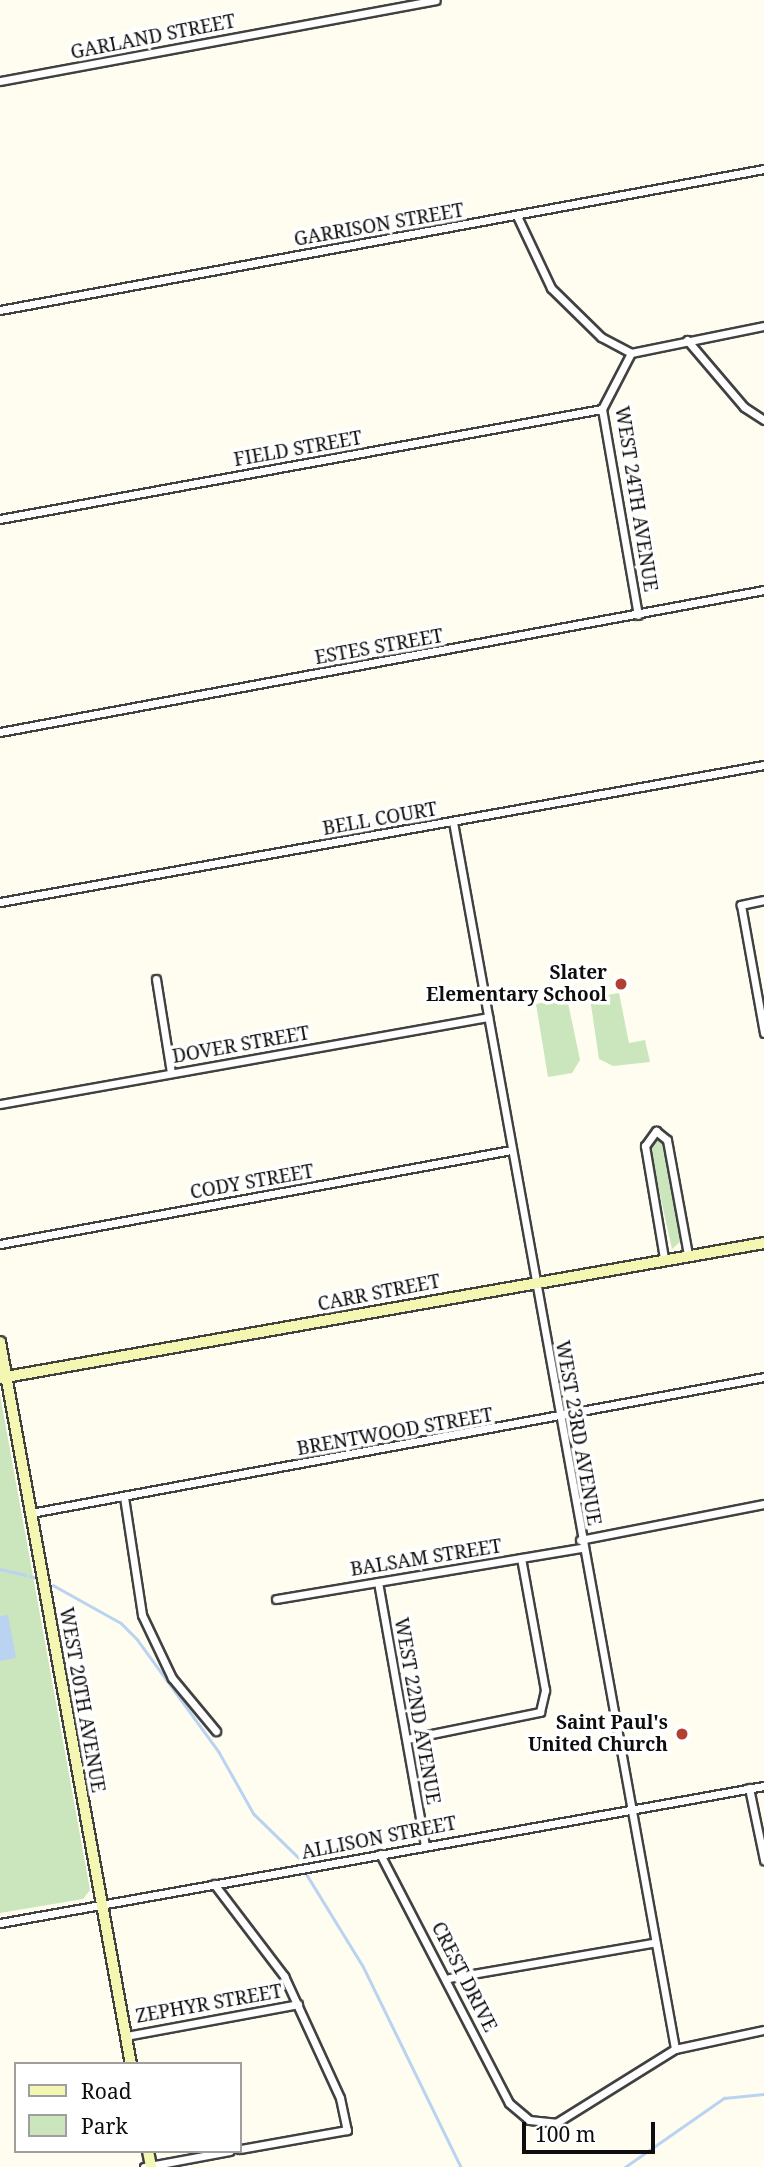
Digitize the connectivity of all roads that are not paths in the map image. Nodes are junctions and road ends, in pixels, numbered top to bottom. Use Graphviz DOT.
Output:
graph roads {
  1 [pos="436,0"];
  2 [pos="0,81"];
  3 [pos="764,169"];
  4 [pos="517,216"];
  5 [pos="0,310"];
  6 [pos="764,326"];
  7 [pos="687,340"];
  8 [pos="631,353"];
  9 [pos="602,409"];
  10 [pos="764,420"];
  11 [pos="0,519"];
  12 [pos="764,590"];
  13 [pos="638,615"];
  14 [pos="0,732"];
  15 [pos="764,765"];
  16 [pos="453,822"];
  17 [pos="764,900"];
  18 [pos="0,902"];
  19 [pos="156,979"];
  20 [pos="488,1017"];
  21 [pos="764,1033"];
  22 [pos="171,1073"];
  23 [pos="0,1104"];
  24 [pos="511,1150"];
  25 [pos="764,1243"];
  26 [pos="0,1244"];
  27 [pos="688,1254"];
  28 [pos="664,1258"];
  29 [pos="534,1282"];
  30 [pos="0,1342"];
  31 [pos="764,1377"];
  32 [pos="3,1378"];
  33 [pos="560,1418"];
  34 [pos="124,1497"];
  35 [pos="764,1504"];
  36 [pos="31,1513"];
  37 [pos="581,1544"];
  38 [pos="521,1558"];
  39 [pos="378,1582"];
  40 [pos="276,1599"];
  41 [pos="216,1731"];
  42 [pos="407,1739"];
  43 [pos="764,1786"];
  44 [pos="749,1788"];
  45 [pos="630,1809"];
  46 [pos="425,1845"];
  47 [pos="380,1854"];
  48 [pos="764,1860"];
  49 [pos="214,1884"];
  50 [pos="102,1905"];
  51 [pos="0,1923"];
  52 [pos="652,1943"];
  53 [pos="449,1978"];
  54 [pos="298,2004"];
  55 [pos="764,2030"];
  56 [pos="126,2036"];
  57 [pos="675,2049"];
  58 [pos="131,2062"];
  59 [pos="242,2150"];
  60 [pos="220,2153"];
  61 [pos="148,2167"];
  1 -- 2 [label="street, GARLAND STREET"];
  3 -- 4 [label="street, GARRISON STREET"];
  4 -- 5 [label="street, GARRISON STREET"];
  4 -- 8 [label="street"];
  6 -- 7 [label="street"];
  7 -- 8 [label="street"];
  7 -- 10 [label="street"];
  8 -- 9 [label="street, WEST 24TH AVENUE"];
  9 -- 11 [label="street, FIELD STREET"];
  9 -- 13 [label="street, WEST 24TH AVENUE"];
  12 -- 13 [label="street, ESTES STREET"];
  13 -- 14 [label="street, ESTES STREET"];
  15 -- 16 [label="street, BELL COURT"];
  16 -- 18 [label="street, BELL COURT"];
  16 -- 20 [label="street, WEST 23RD AVENUE"];
  17 -- 21 [label="street"];
  19 -- 22 [label="street"];
  20 -- 22 [label="street, DOVER STREET"];
  20 -- 24 [label="street, WEST 23RD AVENUE"];
  22 -- 23 [label="street, DOVER STREET"];
  24 -- 26 [label="street, CODY STREET"];
  24 -- 29 [label="street, WEST 23RD AVENUE"];
  25 -- 27 [label="street, CARR STREET"];
  27 -- 28 [label="street, CARR STREET"];
  27 -- 28 [label="street"];
  28 -- 29 [label="street, CARR STREET"];
  29 -- 32 [label="street, CARR STREET"];
  29 -- 33 [label="street, WEST 23RD AVENUE"];
  30 -- 32 [label="street, WEST 20TH AVENUE"];
  31 -- 33 [label="street, BRENTWOOD STREET"];
  32 -- 36 [label="street, WEST 20TH AVENUE"];
  33 -- 34 [label="street, BRENTWOOD STREET"];
  33 -- 37 [label="street, WEST 23RD AVENUE"];
  34 -- 36 [label="street, BRENTWOOD STREET"];
  34 -- 41 [label="street"];
  35 -- 37 [label="street, BALSAM STREET"];
  36 -- 50 [label="street, WEST 20TH AVENUE"];
  37 -- 38 [label="street, BALSAM STREET"];
  37 -- 45 [label="street, WEST 23RD AVENUE"];
  38 -- 39 [label="street, BALSAM STREET"];
  38 -- 42 [label="street"];
  39 -- 40 [label="street, BALSAM STREET"];
  39 -- 42 [label="street, WEST 22ND AVENUE"];
  42 -- 46 [label="street, WEST 22ND AVENUE"];
  43 -- 44 [label="street, ALLISON STREET"];
  44 -- 45 [label="street, ALLISON STREET"];
  44 -- 48 [label="street"];
  45 -- 46 [label="street, ALLISON STREET"];
  45 -- 52 [label="street, WEST 23RD AVENUE"];
  46 -- 47 [label="street, ALLISON STREET"];
  47 -- 49 [label="street, ALLISON STREET"];
  47 -- 53 [label="street, CREST DRIVE"];
  49 -- 50 [label="street, ALLISON STREET"];
  49 -- 54 [label="street"];
  50 -- 51 [label="street, ALLISON STREET"];
  50 -- 56 [label="street, WEST 20TH AVENUE"];
  52 -- 53 [label="street"];
  52 -- 57 [label="street, WEST 23RD AVENUE"];
  53 -- 57 [label="street, CREST DRIVE"];
  54 -- 56 [label="street, ZEPHYR STREET"];
  54 -- 59 [label="street"];
  55 -- 57 [label="street"];
  56 -- 58 [label="street, WEST 20TH AVENUE"];
  60 -- 61 [label="street"];
}
